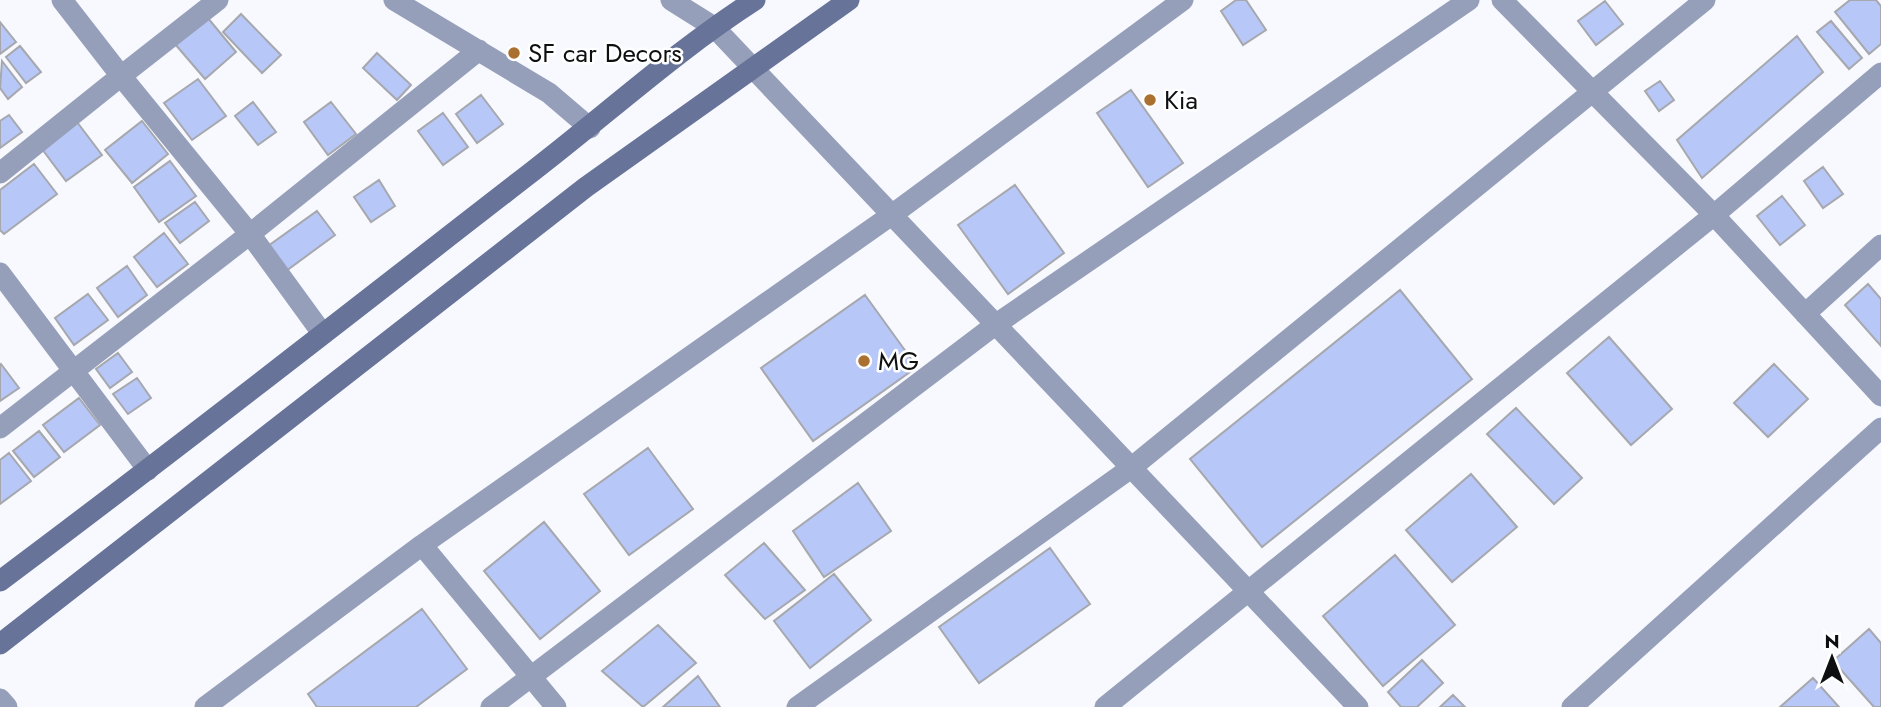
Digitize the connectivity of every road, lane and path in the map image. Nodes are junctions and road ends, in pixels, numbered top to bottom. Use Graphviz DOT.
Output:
graph roads {
  1 [pos="62,0"];
  2 [pos="218,0"];
  3 [pos="394,0"];
  4 [pos="671,0"];
  5 [pos="755,0"];
  6 [pos="849,0"];
  7 [pos="1183,0"];
  8 [pos="1469,0"];
  9 [pos="1502,0"];
  10 [pos="1705,0"];
  11 [pos="714,27"];
  12 [pos="479,50"];
  13 [pos="753,68"];
  14 [pos="1881,73"];
  15 [pos="121,76"];
  16 [pos="1592,89"];
  17 [pos="590,128"];
  18 [pos="0,173"];
  19 [pos="894,214"];
  20 [pos="1714,215"];
  21 [pos="250,234"];
  22 [pos="1881,245"];
  23 [pos="0,273"];
  24 [pos="1805,314"];
  25 [pos="995,325"];
  26 [pos="322,333"];
  27 [pos="72,370"];
  28 [pos="1881,396"];
  29 [pos="0,428"];
  30 [pos="1881,428"];
  31 [pos="1131,468"];
  32 [pos="148,470"];
  33 [pos="422,545"];
  34 [pos="0,581"];
  35 [pos="1247,590"];
  36 [pos="0,644"];
  37 [pos="532,677"];
  38 [pos="0,699"];
  39 [pos="7,707"];
  40 [pos="205,707"];
  41 [pos="491,707"];
  42 [pos="556,707"];
  43 [pos="797,707"];
  44 [pos="1105,707"];
  45 [pos="1358,707"];
  46 [pos="1572,707"];
  1 -- 15 [label="street"];
  2 -- 15 [label="street"];
  3 -- 12 [label="street"];
  4 -- 11 [label="street"];
  5 -- 11 [label="main road"];
  6 -- 13 [label="main road"];
  7 -- 19 [label="street"];
  8 -- 25 [label="street"];
  9 -- 16 [label="street"];
  10 -- 16 [label="street"];
  11 -- 13 [label="street"];
  11 -- 17 [label="main road"];
  12 -- 17 [label="street"];
  12 -- 21 [label="street"];
  13 -- 19 [label="street"];
  13 -- 36 [label="main road"];
  14 -- 20 [label="street"];
  15 -- 18 [label="street"];
  15 -- 21 [label="street"];
  16 -- 20 [label="street"];
  16 -- 31 [label="street"];
  17 -- 26 [label="main road"];
  19 -- 25 [label="street"];
  19 -- 33 [label="street"];
  20 -- 24 [label="street"];
  20 -- 35 [label="street"];
  21 -- 26 [label="street"];
  21 -- 27 [label="street"];
  22 -- 24 [label="street"];
  23 -- 27 [label="street"];
  24 -- 28 [label="street"];
  25 -- 31 [label="street"];
  25 -- 37 [label="street"];
  26 -- 32 [label="main road"];
  27 -- 29 [label="street"];
  27 -- 32 [label="street"];
  30 -- 46 [label="street"];
  31 -- 35 [label="street"];
  31 -- 43 [label="street"];
  32 -- 34 [label="main road"];
  33 -- 37 [label="street"];
  33 -- 40 [label="street"];
  35 -- 44 [label="street"];
  35 -- 45 [label="street"];
  37 -- 41 [label="street"];
  37 -- 42 [label="street"];
  38 -- 39 [label="street"];
}
